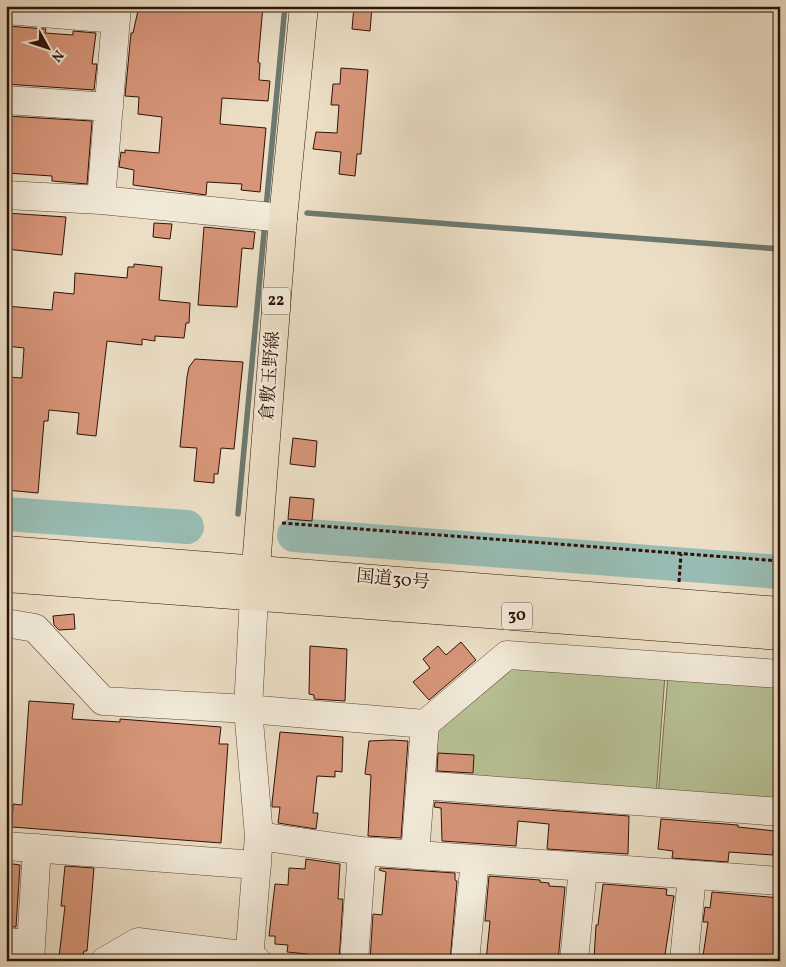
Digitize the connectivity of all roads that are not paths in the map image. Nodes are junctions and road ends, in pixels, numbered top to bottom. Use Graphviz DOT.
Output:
graph roads {
  1 [pos="304,6"];
  2 [pos="6,10"];
  3 [pos="117,12"];
  4 [pos="6,100"];
  5 [pos="109,107"];
  6 [pos="6,194"];
  7 [pos="101,200"];
  8 [pos="271,217"];
  9 [pos="6,550"];
  10 [pos="256,569"];
  11 [pos="6,578"];
  12 [pos="254,597"];
  13 [pos="780,611"];
  14 [pos="6,623"];
  15 [pos="780,636"];
  16 [pos="780,674"];
  17 [pos="248,709"];
  18 [pos="426,724"];
  19 [pos="421,785"];
  20 [pos="780,812"];
  21 [pos="259,836"];
  22 [pos="6,846"];
  23 [pos="37,848"];
  24 [pos="362,851"];
  25 [pos="416,855"];
  26 [pos="475,860"];
  27 [pos="256,865"];
  28 [pos="583,868"];
  29 [pos="692,875"];
  30 [pos="780,881"];
  31 [pos="23,949"];
  32 [pos="252,959"];
  33 [pos="105,961"];
  34 [pos="354,961"];
  35 [pos="465,961"];
  36 [pos="574,961"];
  37 [pos="684,961"];
  1 -- 8 [label="main road, 倉敷玉野線 / 22"];
  2 -- 3 [label="street"];
  3 -- 5 [label="street"];
  4 -- 5 [label="street"];
  5 -- 7 [label="street"];
  6 -- 7 [label="street"];
  7 -- 8 [label="street"];
  8 -- 10 [label="main road, 倉敷玉野線 / 22"];
  9 -- 10 [label="main road, 国道30号 / 30"];
  10 -- 12 [label="main road, 倉敷玉野線 / 22"];
  10 -- 13 [label="main road, 国道30号 / 30"];
  11 -- 12 [label="main road, 国道30号 / 30"];
  12 -- 15 [label="main road, 国道30号 / 30"];
  12 -- 17 [label="street"];
  14 -- 17 [label="street"];
  16 -- 18 [label="street"];
  17 -- 18 [label="street"];
  17 -- 21 [label="street"];
  18 -- 19 [label="street"];
  19 -- 20 [label="street"];
  19 -- 25 [label="street"];
  21 -- 24 [label="street"];
  21 -- 27 [label="street"];
  22 -- 23 [label="street"];
  23 -- 27 [label="street"];
  23 -- 31 [label="street"];
  24 -- 25 [label="street"];
  24 -- 34 [label="street"];
  25 -- 26 [label="street"];
  26 -- 28 [label="street"];
  26 -- 35 [label="street"];
  27 -- 32 [label="street"];
  28 -- 29 [label="street"];
  28 -- 36 [label="street"];
  29 -- 30 [label="street"];
  29 -- 37 [label="street"];
  32 -- 33 [label="street"];
}
